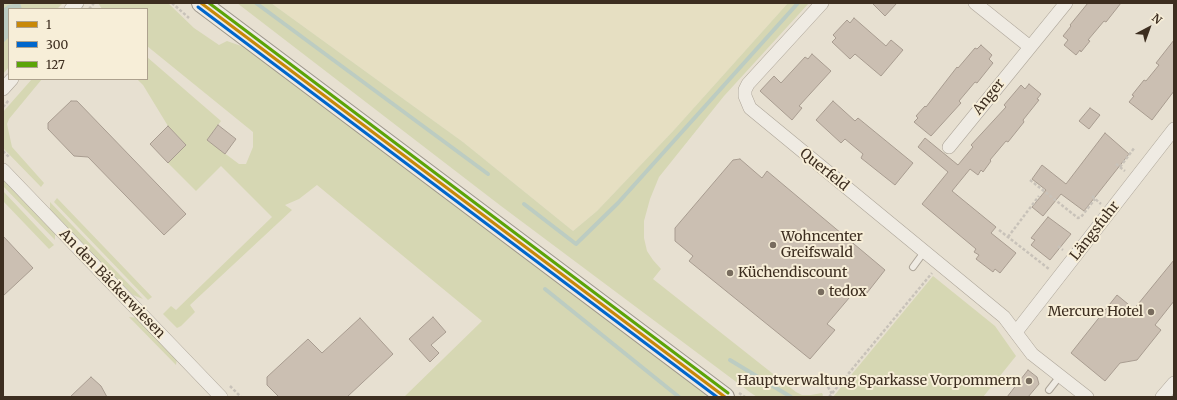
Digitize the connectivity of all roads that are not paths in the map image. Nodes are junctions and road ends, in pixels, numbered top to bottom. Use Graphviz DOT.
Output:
graph roads {
  1 [pos="200,3"];
  2 [pos="822,3"];
  3 [pos="975,3"];
  4 [pos="1066,3"];
  5 [pos="1030,47"];
  6 [pos="11,80"];
  7 [pos="3,89"];
  8 [pos="1174,129"];
  9 [pos="949,147"];
  10 [pos="3,170"];
  11 [pos="924,252"];
  12 [pos="913,267"];
  13 [pos="1016,332"];
  14 [pos="1060,376"];
  15 [pos="1174,383"];
  16 [pos="1049,390"];
  17 [pos="221,397"];
  18 [pos="725,397"];
  19 [pos="1087,397"];
  20 [pos="1162,397"];
  1 -- 18 [label="main road"];
  2 -- 11 [label="street, Querfeld"];
  3 -- 5 [label="street"];
  4 -- 5 [label="street, Anger"];
  5 -- 9 [label="street, Anger"];
  6 -- 7 [label="street"];
  8 -- 13 [label="street, Längsfuhr"];
  10 -- 17 [label="street, An den Bäckerwiesen"];
  11 -- 12 [label="lane"];
  11 -- 13 [label="street, Querfeld"];
  13 -- 14 [label="street, Querfeld"];
  14 -- 16 [label="lane"];
  14 -- 19 [label="street, Querfeld"];
  15 -- 20 [label="street"];
}
